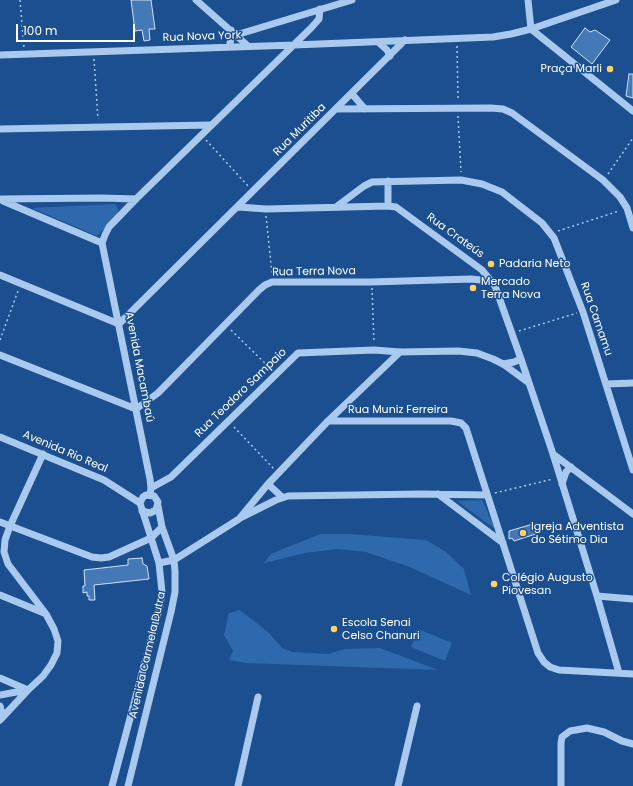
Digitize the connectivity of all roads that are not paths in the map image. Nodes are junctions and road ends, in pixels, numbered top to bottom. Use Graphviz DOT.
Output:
graph roads {
  1 [pos="196,0"];
  2 [pos="352,0"];
  3 [pos="528,0"];
  4 [pos="616,0"];
  5 [pos="320,9"];
  6 [pos="531,29"];
  7 [pos="234,32"];
  8 [pos="406,40"];
  9 [pos="377,42"];
  10 [pos="294,45"];
  11 [pos="248,46"];
  12 [pos="229,47"];
  13 [pos="0,55"];
  14 [pos="390,56"];
  15 [pos="352,94"];
  16 [pos="336,109"];
  17 [pos="365,109"];
  18 [pos="633,111"];
  19 [pos="210,125"];
  20 [pos="0,129"];
  21 [pos="388,182"];
  22 [pos="0,199"];
  23 [pos="136,199"];
  24 [pos="388,206"];
  25 [pos="238,207"];
  26 [pos="336,207"];
  27 [pos="633,228"];
  28 [pos="102,243"];
  29 [pos="482,270"];
  30 [pos="0,275"];
  31 [pos="471,279"];
  32 [pos="491,281"];
  33 [pos="119,324"];
  34 [pos="400,352"];
  35 [pos="0,355"];
  36 [pos="521,360"];
  37 [pos="503,364"];
  38 [pos="633,383"];
  39 [pos="529,384"];
  40 [pos="606,384"];
  41 [pos="136,409"];
  42 [pos="328,421"];
  43 [pos="0,437"];
  44 [pos="630,452"];
  45 [pos="43,454"];
  46 [pos="552,454"];
  47 [pos="570,467"];
  48 [pos="633,470"];
  49 [pos="561,480"];
  50 [pos="268,484"];
  51 [pos="151,491"];
  52 [pos="437,494"];
  53 [pos="487,495"];
  54 [pos="282,497"];
  55 [pos="158,506"];
  56 [pos="141,507"];
  57 [pos="633,514"];
  58 [pos="238,519"];
  59 [pos="0,522"];
  60 [pos="10,526"];
  61 [pos="162,527"];
  62 [pos="151,538"];
  63 [pos="503,543"];
  64 [pos="174,560"];
  65 [pos="159,563"];
  66 [pos="0,595"];
  67 [pos="597,596"];
  68 [pos="633,598"];
  69 [pos="46,614"];
  70 [pos="618,673"];
  71 [pos="633,674"];
  72 [pos="0,678"];
  73 [pos="28,690"];
  74 [pos="0,695"];
  75 [pos="258,697"];
  76 [pos="0,706"];
  77 [pos="417,706"];
  78 [pos="2,718"];
  79 [pos="633,744"];
  80 [pos="112,786"];
  81 [pos="128,786"];
  82 [pos="238,786"];
  83 [pos="398,786"];
  84 [pos="561,786"];
  1 -- 7 [label="street"];
  2 -- 5 [label="street"];
  3 -- 6 [label="street"];
  4 -- 6 [label="street"];
  5 -- 7 [label="street"];
  5 -- 10 [label="street"];
  6 -- 8 [label="street"];
  6 -- 18 [label="street"];
  7 -- 11 [label="street"];
  7 -- 12 [label="street"];
  8 -- 9 [label="street, Rua Nova York"];
  8 -- 14 [label="street, Rua Muritiba"];
  9 -- 10 [label="street, Rua Nova York"];
  9 -- 14 [label="street"];
  10 -- 11 [label="street, Rua Nova York"];
  10 -- 19 [label="street"];
  11 -- 12 [label="street, Rua Nova York"];
  12 -- 13 [label="street, Rua Nova York"];
  14 -- 15 [label="street, Rua Muritiba"];
  15 -- 16 [label="street, Rua Muritiba"];
  15 -- 17 [label="street"];
  16 -- 17 [label="street"];
  16 -- 25 [label="street, Rua Muritiba"];
  17 -- 27 [label="street"];
  19 -- 20 [label="street"];
  19 -- 23 [label="street"];
  21 -- 24 [label="street"];
  21 -- 26 [label="street, Rua Camamu"];
  21 -- 40 [label="street, Rua Camamu"];
  22 -- 23 [label="street"];
  22 -- 28 [label="street"];
  23 -- 28 [label="street"];
  24 -- 26 [label="street, Rua Crateús"];
  24 -- 29 [label="street, Rua Crateús"];
  25 -- 26 [label="street, Rua Crateús"];
  25 -- 33 [label="street, Rua Muritiba"];
  28 -- 33 [label="street, Avenida Macambaú"];
  29 -- 31 [label="street"];
  29 -- 32 [label="street, Rua Crateús"];
  30 -- 33 [label="street"];
  31 -- 32 [label="street, Rua Terra Nova"];
  31 -- 41 [label="street, Rua Terra Nova"];
  32 -- 36 [label="street, Rua Crateús"];
  33 -- 41 [label="street, Avenida Macambaú"];
  34 -- 37 [label="street, Rua Teodoro Sampaio"];
  34 -- 42 [label="street"];
  34 -- 51 [label="street, Rua Teodoro Sampaio"];
  35 -- 41 [label="street"];
  36 -- 37 [label="street"];
  36 -- 39 [label="street, Rua Crateús"];
  37 -- 39 [label="street, Rua Teodoro Sampaio"];
  38 -- 40 [label="street"];
  39 -- 46 [label="street, Rua Crateús"];
  40 -- 44 [label="street, Rua Camamu"];
  41 -- 51 [label="street, Avenida Macambaú"];
  42 -- 50 [label="street"];
  42 -- 53 [label="street, Rua Muniz Ferreira"];
  43 -- 45 [label="street, Avenida Rio Real"];
  44 -- 48 [label="street, Rua Camamu"];
  45 -- 56 [label="street, Avenida Rio Real"];
  45 -- 60 [label="street"];
  46 -- 47 [label="street"];
  46 -- 49 [label="street, Rua Crateús"];
  47 -- 49 [label="street"];
  47 -- 57 [label="street"];
  49 -- 67 [label="street, Rua Crateús"];
  50 -- 54 [label="street"];
  50 -- 58 [label="street"];
  51 -- 55 [label="street"];
  51 -- 56 [label="street"];
  52 -- 53 [label="street"];
  52 -- 54 [label="street"];
  52 -- 63 [label="street"];
  53 -- 63 [label="street, Rua Muniz Ferreira"];
  54 -- 58 [label="street"];
  55 -- 56 [label="street"];
  55 -- 61 [label="street, Avenida Carmela Dutra"];
  56 -- 62 [label="street, Avenida Carmela Dutra"];
  58 -- 64 [label="street"];
  59 -- 60 [label="street"];
  60 -- 62 [label="street"];
  60 -- 69 [label="street"];
  61 -- 62 [label="street"];
  61 -- 64 [label="street, Avenida Carmela Dutra"];
  62 -- 65 [label="street, Avenida Carmela Dutra"];
  63 -- 70 [label="street, Rua Muniz Ferreira"];
  64 -- 65 [label="street"];
  64 -- 81 [label="street, Avenida Carmela Dutra"];
  65 -- 80 [label="street, Avenida Carmela Dutra"];
  66 -- 69 [label="street"];
  67 -- 68 [label="street"];
  67 -- 70 [label="street, Rua Crateús"];
  69 -- 73 [label="street"];
  70 -- 71 [label="street"];
  72 -- 73 [label="street"];
  73 -- 74 [label="street"];
  73 -- 78 [label="street"];
  75 -- 82 [label="street"];
  76 -- 78 [label="street"];
  77 -- 83 [label="street"];
  79 -- 84 [label="street"];
}
